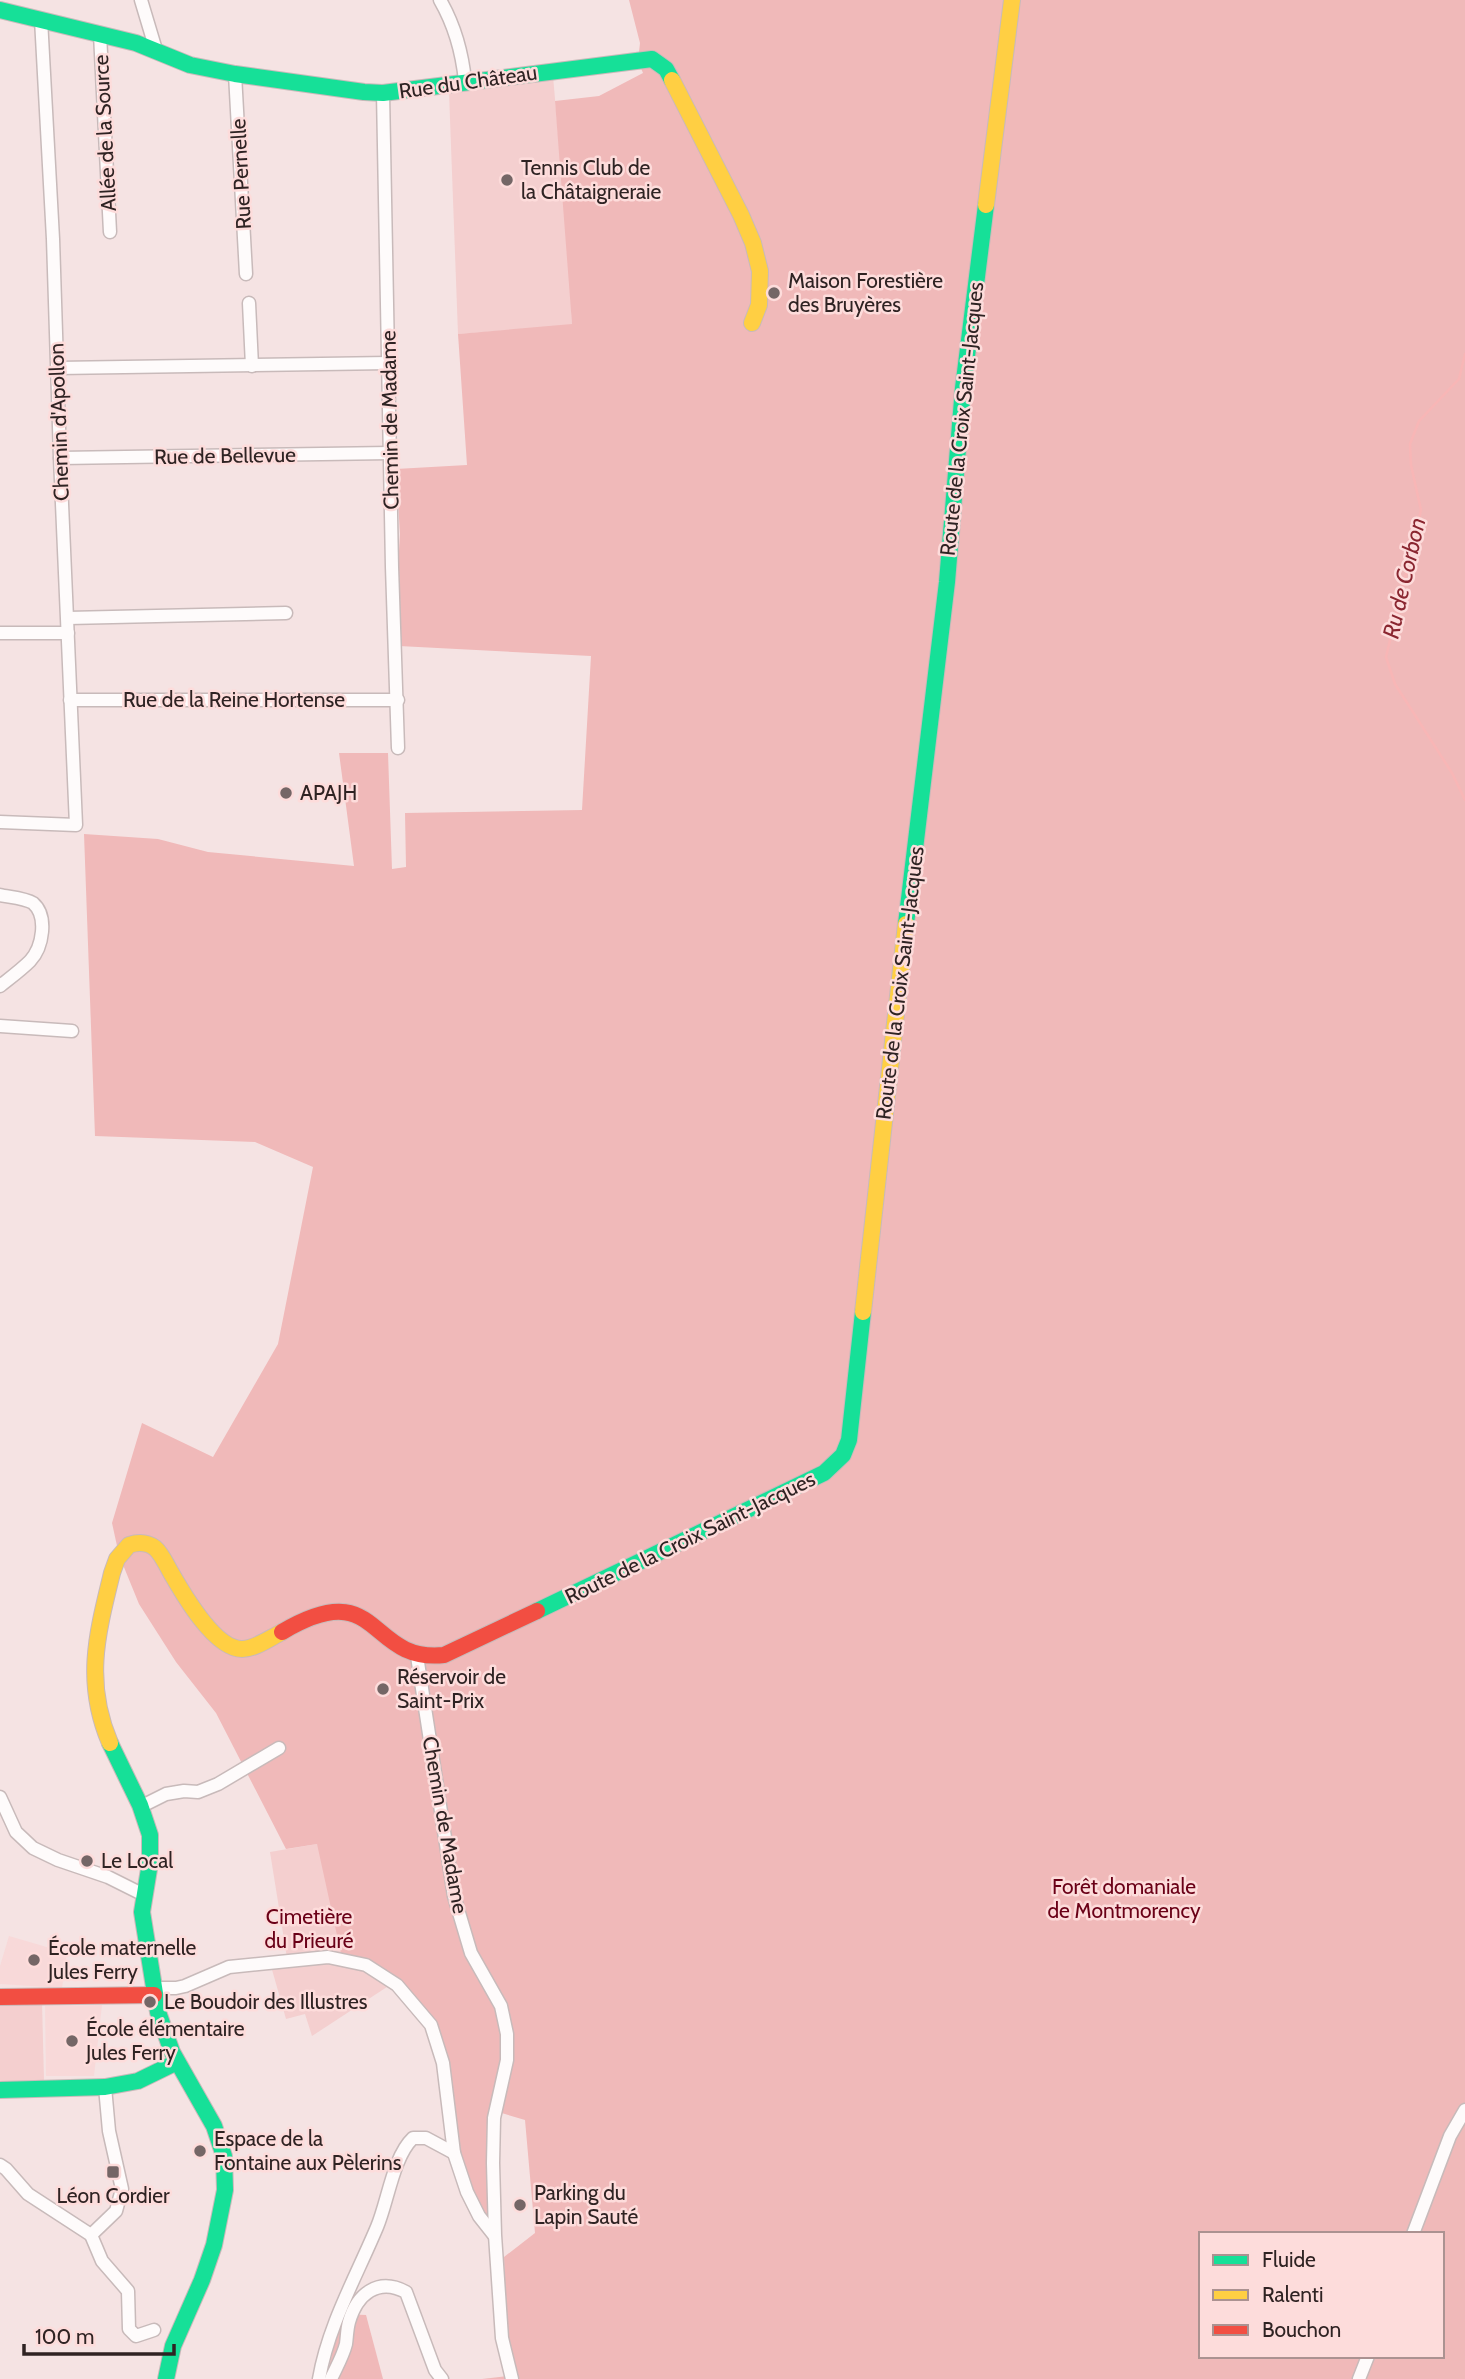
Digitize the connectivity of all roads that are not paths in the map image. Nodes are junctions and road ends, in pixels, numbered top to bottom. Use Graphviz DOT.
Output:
graph roads {
  1 [pos="141,0"];
  2 [pos="440,0"];
  3 [pos="1012,0"];
  4 [pos="0,10"];
  5 [pos="41,19"];
  6 [pos="100,34"];
  7 [pos="156,51"];
  8 [pos="236,74"];
  9 [pos="465,81"];
  10 [pos="383,93"];
  11 [pos="110,232"];
  12 [pos="246,274"];
  13 [pos="249,303"];
  14 [pos="752,323"];
  15 [pos="388,363"];
  16 [pos="251,366"];
  17 [pos="58,368"];
  18 [pos="390,453"];
  19 [pos="60,458"];
  20 [pos="285,613"];
  21 [pos="68,618"];
  22 [pos="0,633"];
  23 [pos="68,633"];
  24 [pos="70,700"];
  25 [pos="397,700"];
  26 [pos="398,748"];
  27 [pos="0,822"];
  28 [pos="0,895"];
  29 [pos="0,986"];
  30 [pos="0,1026"];
  31 [pos="72,1031"];
  32 [pos="417,1656"];
  33 [pos="279,1748"];
  34 [pos="0,1797"];
  35 [pos="140,1807"];
  36 [pos="144,1895"];
  37 [pos="153,1992"];
  38 [pos="0,1997"];
  39 [pos="177,2062"];
  40 [pos="105,2087"];
  41 [pos="0,2090"];
  42 [pos="1465,2110"];
  43 [pos="454,2153"];
  44 [pos="0,2165"];
  45 [pos="1414,2232"];
  46 [pos="91,2235"];
  47 [pos="495,2235"];
  48 [pos="154,2330"];
  49 [pos="1367,2358"];
  50 [pos="166,2379"];
  51 [pos="319,2379"];
  52 [pos="331,2379"];
  53 [pos="442,2379"];
  54 [pos="512,2379"];
  55 [pos="1359,2379"];
  1 -- 7 [label="street"];
  2 -- 9 [label="street"];
  3 -- 32 [label="street, Route de la Croix Saint-Jacques"];
  4 -- 5 [label="street, Rue du Château"];
  5 -- 6 [label="street, Rue du Château"];
  5 -- 17 [label="street, Chemin d'Apollon"];
  6 -- 7 [label="street, Rue du Château"];
  6 -- 11 [label="street, Allée de la Source"];
  7 -- 8 [label="street, Rue du Château"];
  8 -- 10 [label="street, Rue du Château"];
  8 -- 12 [label="street, Rue Pernelle"];
  9 -- 10 [label="street, Rue du Château"];
  9 -- 14 [label="street, Rue du Château"];
  10 -- 15 [label="street, Chemin de Madame"];
  13 -- 16 [label="street"];
  15 -- 16 [label="street"];
  15 -- 18 [label="street, Chemin de Madame"];
  16 -- 17 [label="street"];
  17 -- 19 [label="street, Chemin d'Apollon"];
  18 -- 19 [label="street, Rue de Bellevue"];
  18 -- 25 [label="street, Chemin de Madame"];
  19 -- 21 [label="street, Chemin d'Apollon"];
  20 -- 21 [label="street"];
  21 -- 23 [label="street, Chemin d'Apollon"];
  22 -- 23 [label="street"];
  23 -- 24 [label="street, Chemin d'Apollon"];
  24 -- 25 [label="street, Rue de la Reine Hortense"];
  24 -- 27 [label="street, Chemin d'Apollon"];
  25 -- 26 [label="street, Chemin de Madame"];
  28 -- 29 [label="street"];
  30 -- 31 [label="street"];
  32 -- 35 [label="street"];
  32 -- 47 [label="street, Chemin de Madame"];
  33 -- 35 [label="street"];
  34 -- 36 [label="street"];
  35 -- 36 [label="street"];
  36 -- 37 [label="street"];
  37 -- 38 [label="street"];
  37 -- 39 [label="street"];
  37 -- 43 [label="street"];
  39 -- 40 [label="street"];
  39 -- 50 [label="street"];
  40 -- 41 [label="street"];
  40 -- 46 [label="street"];
  42 -- 45 [label="street"];
  43 -- 47 [label="street"];
  43 -- 51 [label="street"];
  44 -- 46 [label="street"];
  46 -- 48 [label="street"];
  47 -- 54 [label="street, Chemin de Madame"];
  49 -- 55 [label="street"];
  52 -- 53 [label="street"];
}
